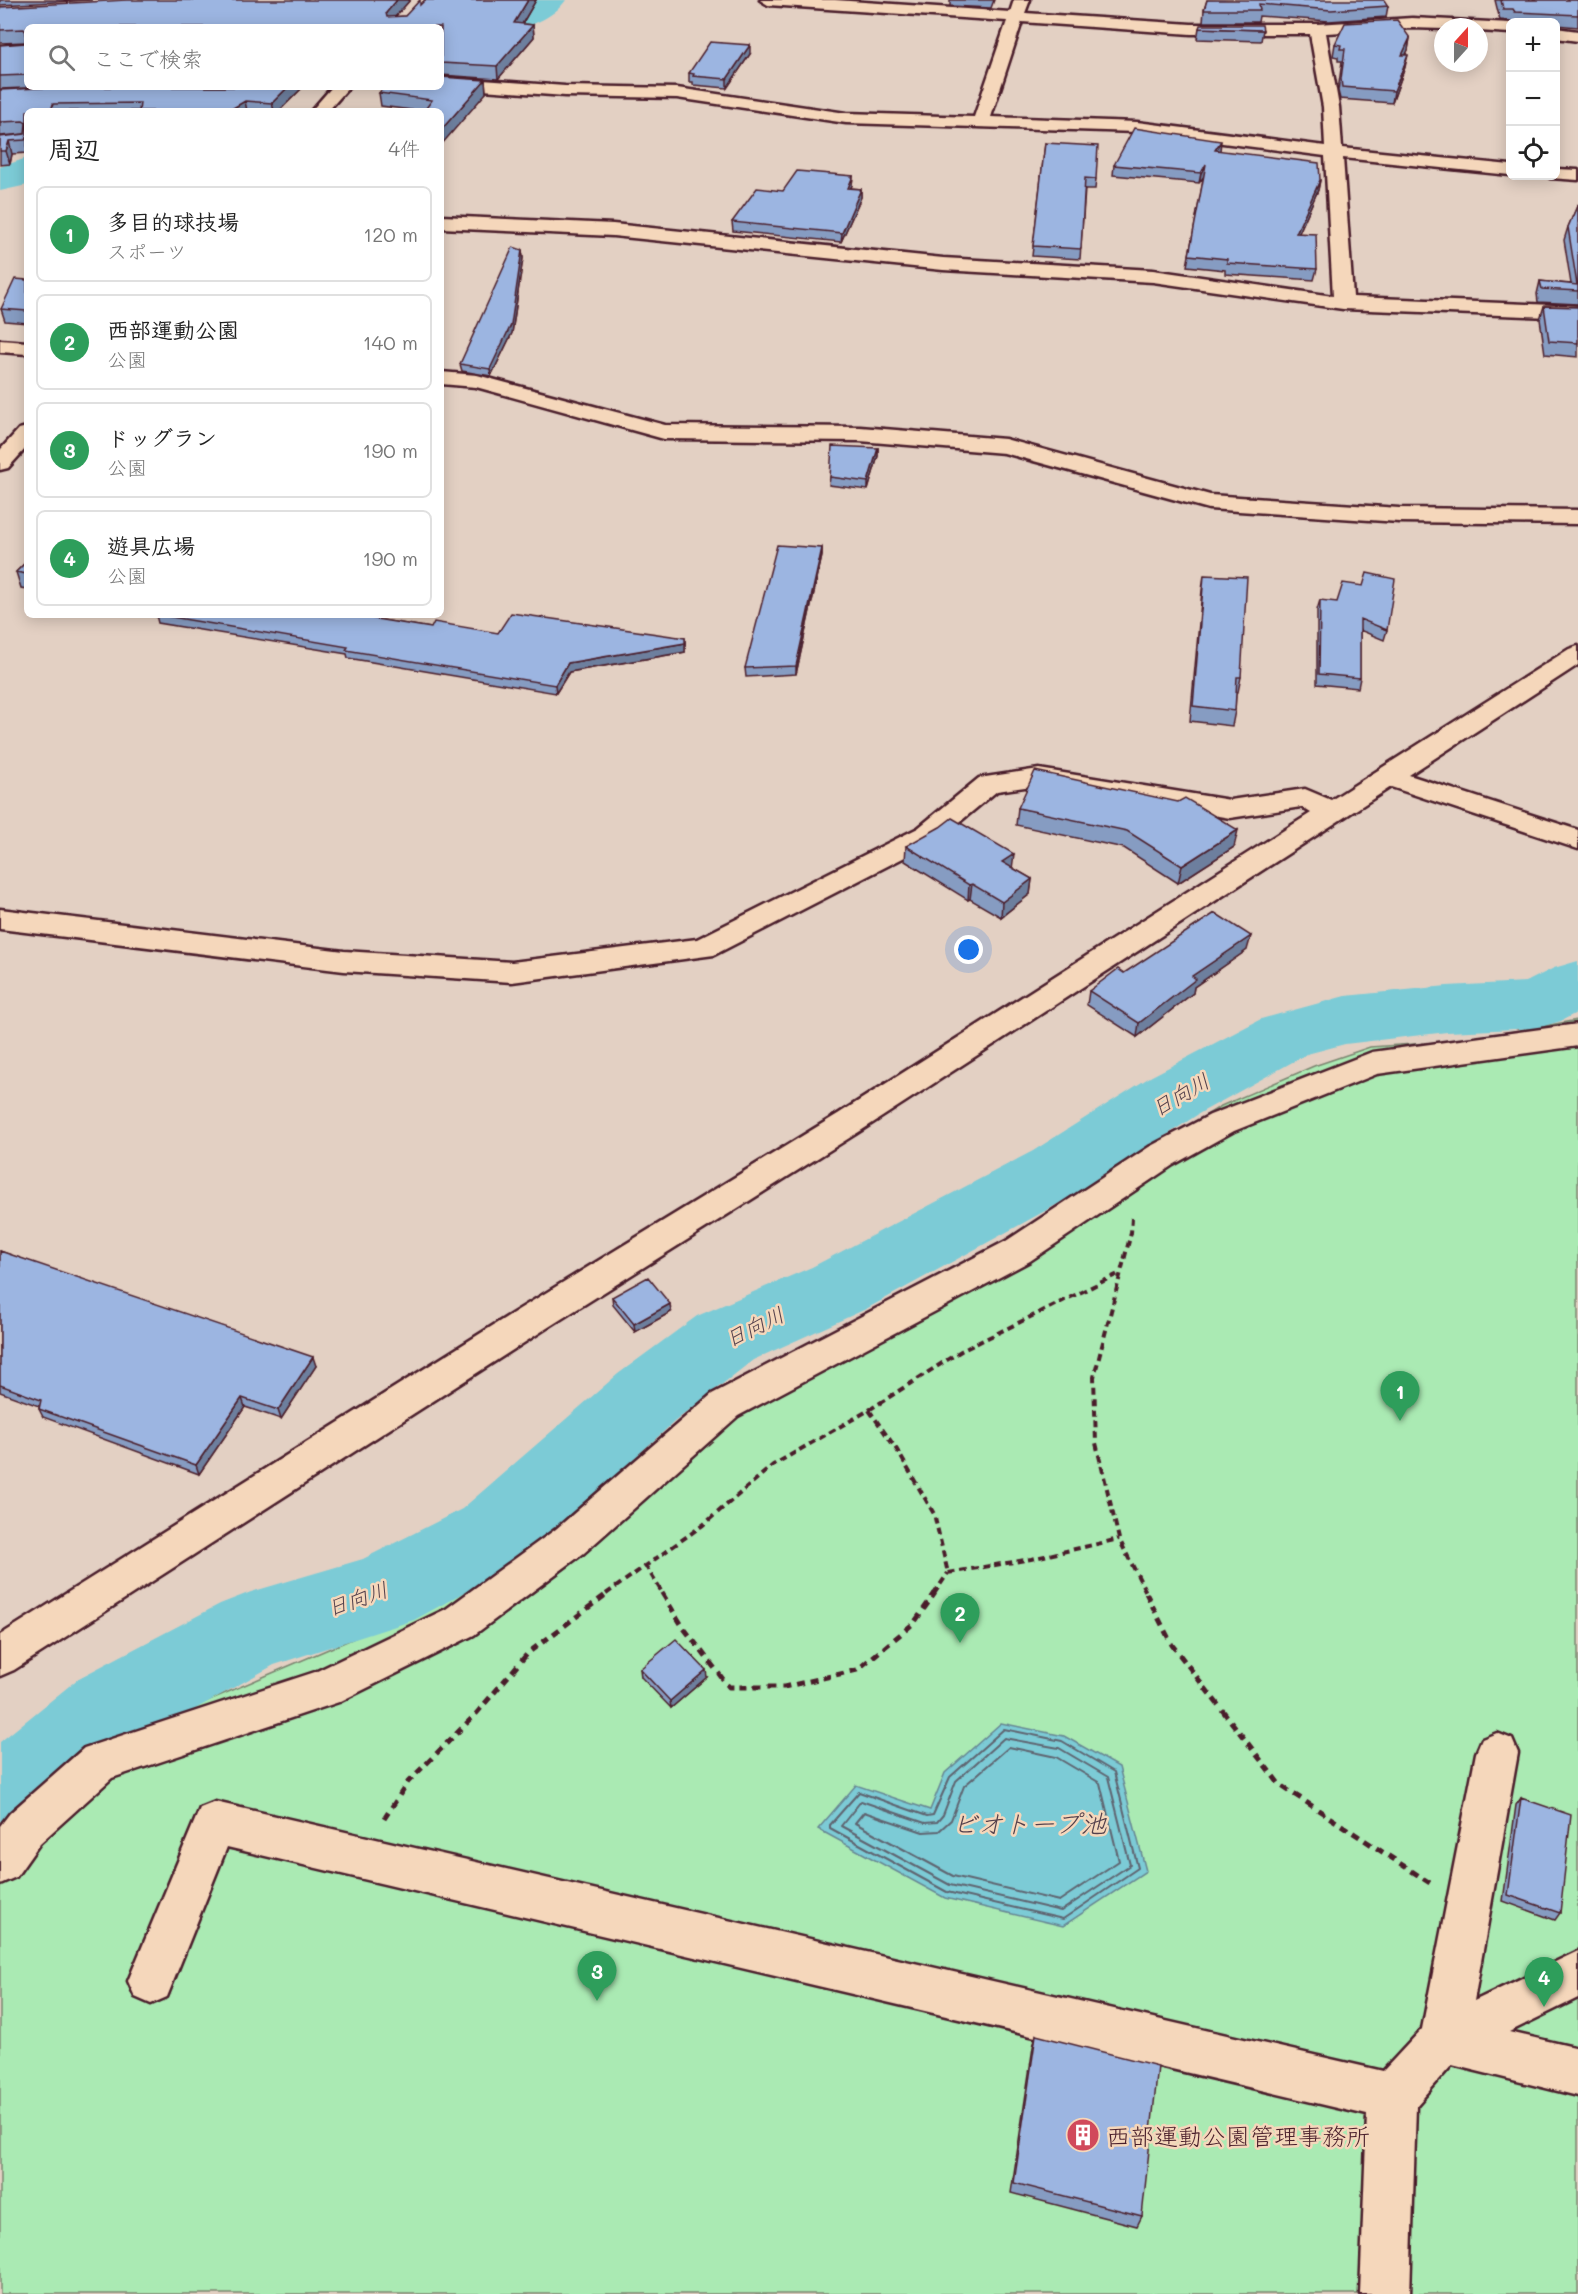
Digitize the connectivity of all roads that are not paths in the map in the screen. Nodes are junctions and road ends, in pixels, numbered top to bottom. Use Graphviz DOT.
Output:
graph roads {
  1 [pos="768,0"];
  2 [pos="1019,8"];
  3 [pos="1325,10"];
  4 [pos="1506,28"];
  5 [pos="1317,29"];
  6 [pos="1560,34"];
  7 [pos="1578,36"];
  8 [pos="444,82"];
  9 [pos="338,90"];
  10 [pos="322,108"];
  11 [pos="981,122"];
  12 [pos="1334,152"];
  13 [pos="1506,170"];
  14 [pos="1560,174"];
  15 [pos="1578,174"];
  16 [pos="444,222"];
  17 [pos="1343,303"];
  18 [pos="1578,312"];
  19 [pos="0,346"];
  20 [pos="24,348"];
  21 [pos="444,378"];
  22 [pos="24,437"];
  23 [pos="0,463"];
  24 [pos="1578,517"];
  25 [pos="1578,654"];
  26 [pos="1389,777"];
  27 [pos="1330,811"];
  28 [pos="1578,840"];
  29 [pos="0,919"];
  30 [pos="1578,1035"];
  31 [pos="0,1657"];
  32 [pos="1497,1753"];
  33 [pos="0,1862"];
  34 [pos="1578,1974"];
  35 [pos="150,1981"];
  36 [pos="1443,2040"];
  37 [pos="1578,2072"];
  38 [pos="1392,2097"];
  39 [pos="1385,2294"];
  1 -- 2 [label="street"];
  2 -- 5 [label="street"];
  2 -- 11 [label="street"];
  3 -- 5 [label="street"];
  4 -- 5 [label="street"];
  5 -- 12 [label="street"];
  6 -- 7 [label="street"];
  8 -- 11 [label="street"];
  9 -- 10 [label="street"];
  11 -- 12 [label="street"];
  12 -- 13 [label="street"];
  12 -- 17 [label="street"];
  14 -- 15 [label="street"];
  16 -- 17 [label="street"];
  17 -- 18 [label="street"];
  19 -- 20 [label="street"];
  21 -- 24 [label="street"];
  22 -- 23 [label="street"];
  25 -- 26 [label="street"];
  26 -- 27 [label="street"];
  26 -- 28 [label="street"];
  27 -- 29 [label="street"];
  27 -- 31 [label="street"];
  30 -- 33 [label="street"];
  32 -- 36 [label="street"];
  34 -- 36 [label="street"];
  35 -- 38 [label="street"];
  36 -- 37 [label="street"];
  36 -- 38 [label="street"];
  38 -- 39 [label="street"];
}
